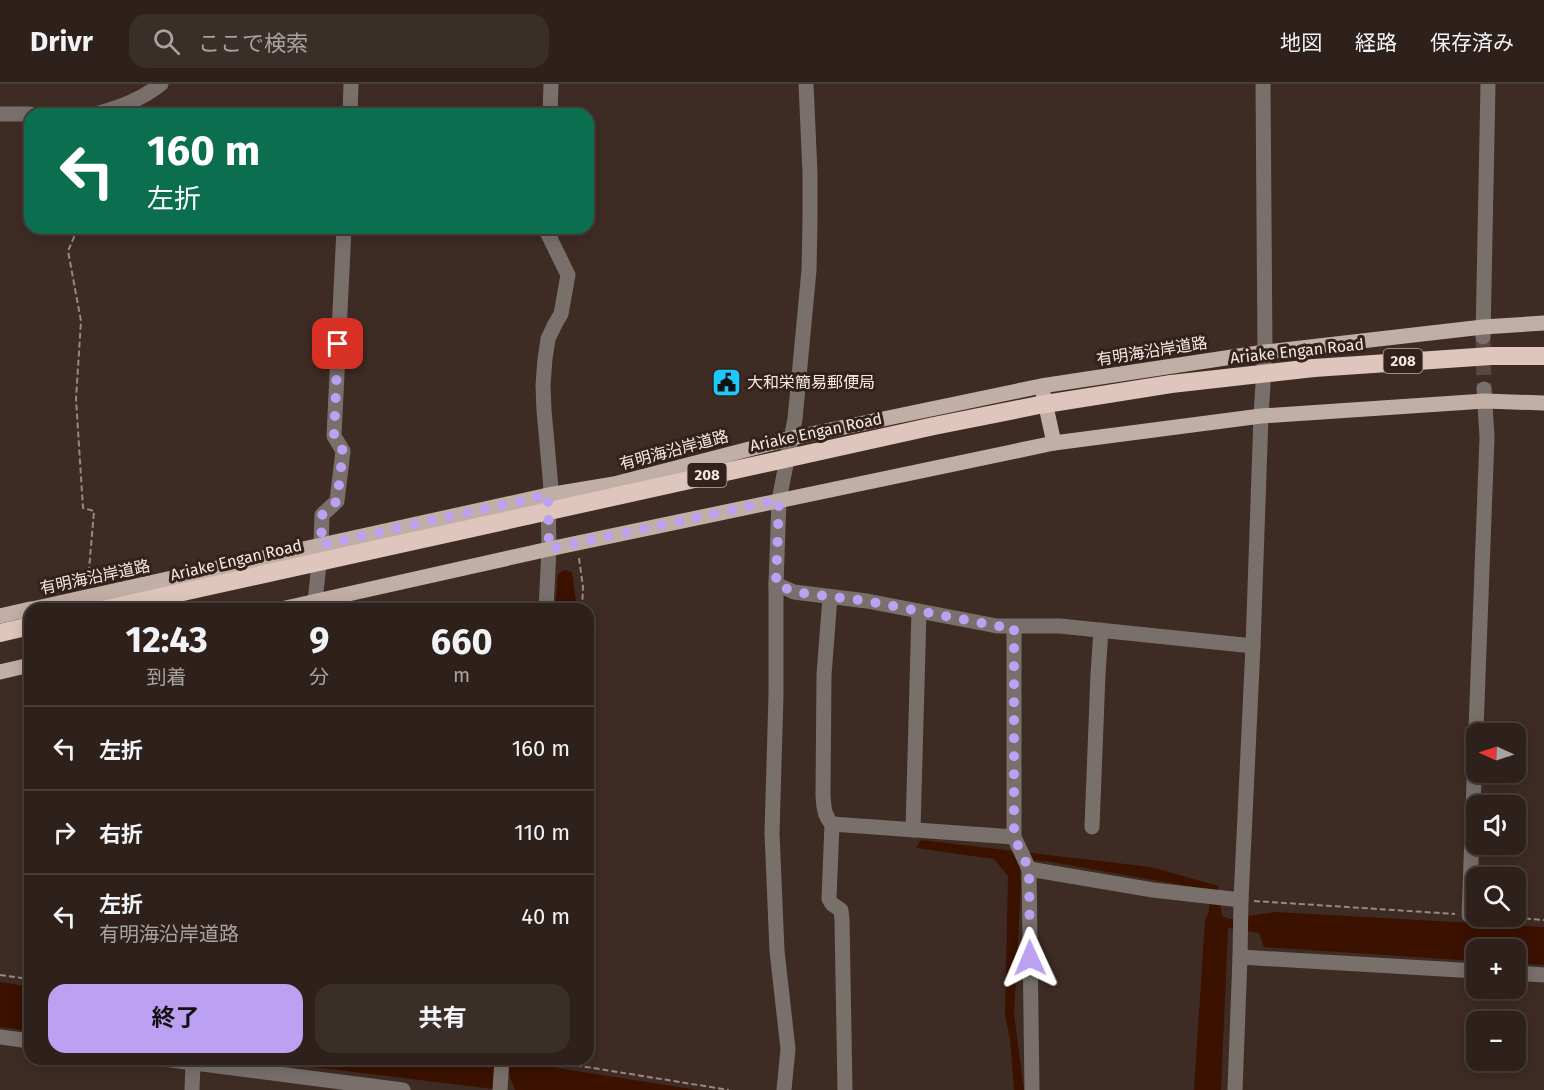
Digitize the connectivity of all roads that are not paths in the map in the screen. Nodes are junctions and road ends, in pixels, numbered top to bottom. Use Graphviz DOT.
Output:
graph roads {
  1 [pos="161,84"];
  2 [pos="351,84"];
  3 [pos="551,84"];
  4 [pos="806,84"];
  5 [pos="1263,84"];
  6 [pos="1488,84"];
  7 [pos="118,108"];
  8 [pos="350,108"];
  9 [pos="550,108"];
  10 [pos="0,114"];
  11 [pos="24,114"];
  12 [pos="344,234"];
  13 [pos="548,234"];
  14 [pos="1544,323"];
  15 [pos="1483,332"];
  16 [pos="1265,352"];
  17 [pos="1491,356"];
  18 [pos="1544,356"];
  19 [pos="1544,362"];
  20 [pos="1041,386"];
  21 [pos="1484,395"];
  22 [pos="1544,403"];
  23 [pos="1261,416"];
  24 [pos="792,438"];
  25 [pos="1054,443"];
  26 [pos="548,495"];
  27 [pos="779,500"];
  28 [pos="321,545"];
  29 [pos="549,549"];
  30 [pos="776,584"];
  31 [pos="830,597"];
  32 [pos="315,602"];
  33 [pos="88,603"];
  34 [pos="133,603"];
  35 [pos="310,603"];
  36 [pos="546,603"];
  37 [pos="24,611"];
  38 [pos="919,611"];
  39 [pos="0,616"];
  40 [pos="24,627"];
  41 [pos="1014,627"];
  42 [pos="1101,630"];
  43 [pos="0,633"];
  44 [pos="1253,646"];
  45 [pos="24,666"];
  46 [pos="0,672"];
  47 [pos="832,824"];
  48 [pos="1092,827"];
  49 [pos="913,830"];
  50 [pos="1014,837"];
  51 [pos="1471,867"];
  52 [pos="1029,869"];
  53 [pos="1241,900"];
  54 [pos="1240,957"];
  55 [pos="1466,970"];
  56 [pos="1526,974"];
  57 [pos="1544,975"];
  58 [pos="0,1037"];
  59 [pos="24,1040"];
  60 [pos="194,1065"];
  61 [pos="209,1065"];
  62 [pos="502,1065"];
  63 [pos="192,1090"];
  64 [pos="403,1090"];
  65 [pos="500,1090"];
  66 [pos="784,1090"];
  67 [pos="845,1090"];
  68 [pos="1032,1090"];
  69 [pos="1235,1090"];
  1 -- 7 [label="street"];
  2 -- 8 [label="street"];
  3 -- 9 [label="street"];
  4 -- 24 [label="street"];
  5 -- 16 [label="street"];
  6 -- 15 [label="street"];
  10 -- 11 [label="street"];
  12 -- 28 [label="street"];
  13 -- 26 [label="street"];
  14 -- 15 [label="main road, 有明海沿岸道路"];
  15 -- 16 [label="main road, 有明海沿岸道路"];
  16 -- 20 [label="main road, 有明海沿岸道路"];
  16 -- 23 [label="street"];
  17 -- 18 [label="highway, Ariake Engan Road / 208"];
  17 -- 19 [label="highway"];
  17 -- 34 [label="highway, Ariake Engan Road / 208, bridge"];
  20 -- 24 [label="main road, 有明海沿岸道路"];
  20 -- 25 [label="main road"];
  21 -- 22 [label="main road"];
  21 -- 23 [label="main road"];
  21 -- 51 [label="street"];
  23 -- 25 [label="main road"];
  23 -- 44 [label="street"];
  24 -- 26 [label="main road, 有明海沿岸道路"];
  24 -- 27 [label="street"];
  25 -- 27 [label="main road"];
  26 -- 28 [label="main road, 有明海沿岸道路"];
  26 -- 29 [label="street"];
  27 -- 29 [label="main road"];
  27 -- 30 [label="street"];
  28 -- 32 [label="street"];
  28 -- 33 [label="main road, 有明海沿岸道路"];
  29 -- 32 [label="main road"];
  29 -- 36 [label="street"];
  30 -- 31 [label="street"];
  30 -- 66 [label="street"];
  31 -- 38 [label="street"];
  31 -- 47 [label="street"];
  32 -- 35 [label="main road"];
  37 -- 39 [label="main road, 有明海沿岸道路"];
  38 -- 41 [label="street"];
  38 -- 49 [label="street"];
  40 -- 43 [label="highway"];
  41 -- 42 [label="street"];
  41 -- 50 [label="street"];
  42 -- 44 [label="street"];
  42 -- 48 [label="street"];
  44 -- 53 [label="street"];
  45 -- 46 [label="main road"];
  47 -- 49 [label="street"];
  47 -- 67 [label="street"];
  49 -- 50 [label="street"];
  50 -- 52 [label="street"];
  52 -- 53 [label="street"];
  52 -- 68 [label="street"];
  53 -- 54 [label="street"];
  54 -- 55 [label="street"];
  54 -- 69 [label="street"];
  56 -- 57 [label="street"];
  58 -- 59 [label="street"];
  60 -- 63 [label="street"];
  61 -- 64 [label="street"];
  62 -- 65 [label="street"];
}
